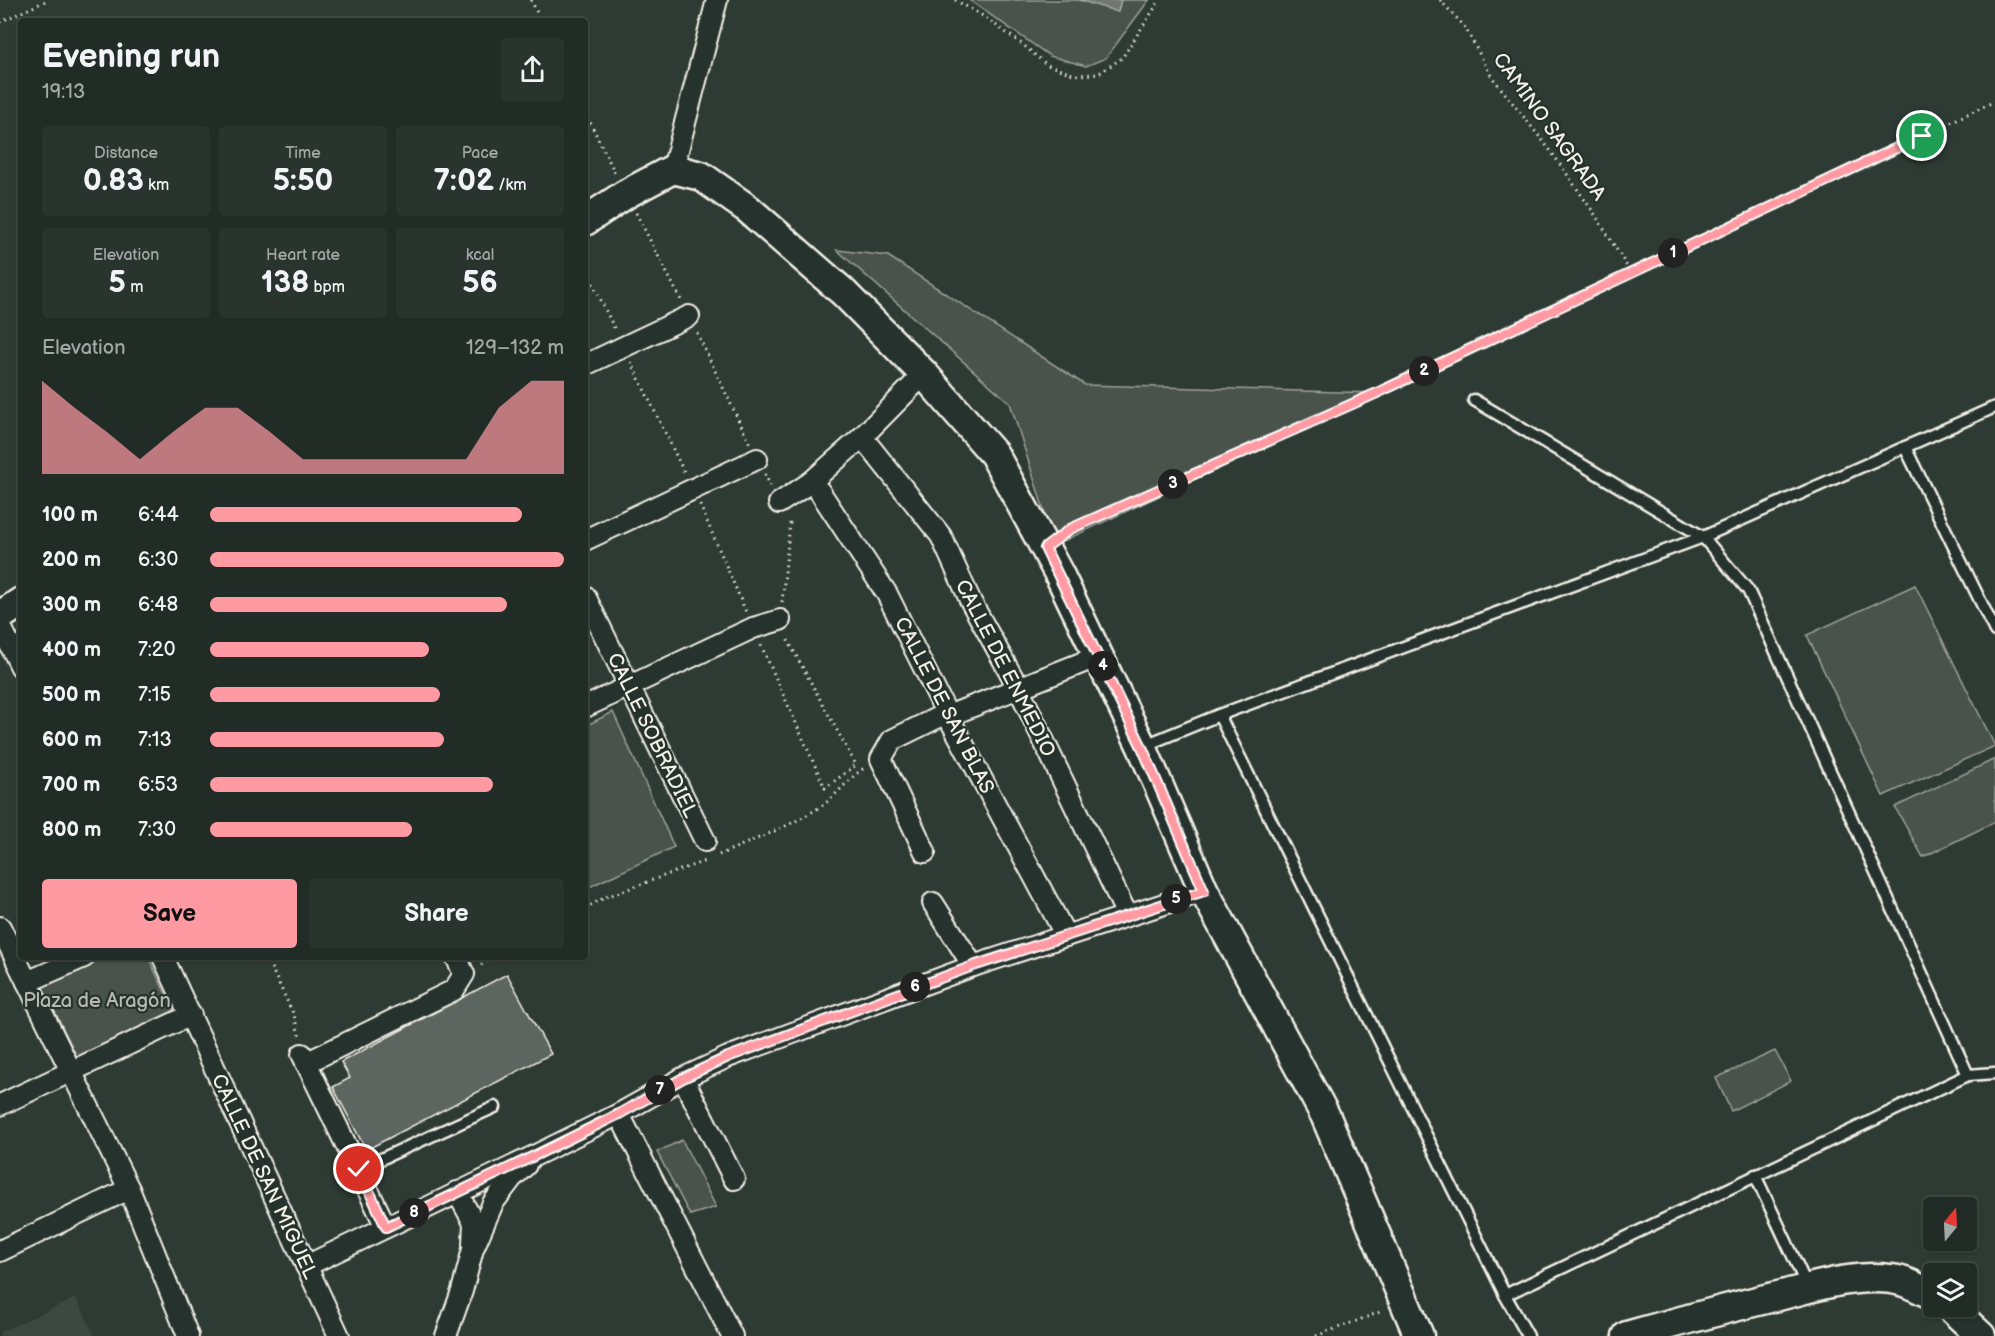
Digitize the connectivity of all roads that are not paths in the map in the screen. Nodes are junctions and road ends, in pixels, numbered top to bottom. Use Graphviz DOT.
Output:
graph roads {
  1 [pos="717,0"];
  2 [pos="673,169"];
  3 [pos="588,219"];
  4 [pos="689,316"];
  5 [pos="588,364"];
  6 [pos="924,374"];
  7 [pos="1474,400"];
  8 [pos="1995,407"];
  9 [pos="862,437"];
  10 [pos="1905,447"];
  11 [pos="757,459"];
  12 [pos="811,482"];
  13 [pos="779,503"];
  14 [pos="1703,537"];
  15 [pos="588,539"];
  16 [pos="588,602"];
  17 [pos="18,604"];
  18 [pos="0,616"];
  19 [pos="780,620"];
  20 [pos="0,624"];
  21 [pos="1995,631"];
  22 [pos="1099,656"];
  23 [pos="18,661"];
  24 [pos="629,686"];
  25 [pos="1018,687"];
  26 [pos="588,706"];
  27 [pos="947,714"];
  28 [pos="1219,715"];
  29 [pos="1142,747"];
  30 [pos="705,841"];
  31 [pos="925,852"];
  32 [pos="1204,891"];
  33 [pos="933,903"];
  34 [pos="1127,915"];
  35 [pos="0,927"];
  36 [pos="1066,936"];
  37 [pos="7,960"];
  38 [pos="77,960"];
  39 [pos="164,960"];
  40 [pos="460,965"];
  41 [pos="973,966"];
  42 [pos="27,982"];
  43 [pos="191,1015"];
  44 [pos="71,1070"];
  45 [pos="1995,1073"];
  46 [pos="1968,1076"];
  47 [pos="683,1078"];
  48 [pos="0,1105"];
  49 [pos="495,1107"];
  50 [pos="619,1114"];
  51 [pos="534,1156"];
  52 [pos="359,1169"];
  53 [pos="1755,1175"];
  54 [pos="734,1179"];
  55 [pos="129,1189"];
  56 [pos="457,1192"];
  57 [pos="386,1227"];
  58 [pos="473,1249"];
  59 [pos="0,1251"];
  60 [pos="306,1266"];
  61 [pos="1808,1288"];
  62 [pos="1923,1290"];
  63 [pos="1505,1295"];
  64 [pos="1961,1317"];
  65 [pos="188,1336"];
  66 [pos="339,1336"];
  67 [pos="446,1336"];
  68 [pos="732,1336"];
  69 [pos="1419,1336"];
  70 [pos="1528,1336"];
  71 [pos="1627,1336"];
  72 [pos="1981,1336"];
  1 -- 2 [label="street"];
  2 -- 3 [label="street"];
  2 -- 6 [label="street"];
  4 -- 5 [label="street"];
  6 -- 9 [label="street"];
  6 -- 22 [label="street"];
  7 -- 14 [label="lane"];
  8 -- 10 [label="lane"];
  9 -- 12 [label="street"];
  9 -- 25 [label="street, CALLE DE ENMEDIO"];
  10 -- 14 [label="lane"];
  10 -- 21 [label="lane"];
  11 -- 15 [label="street"];
  12 -- 13 [label="street"];
  12 -- 27 [label="street, CALLE DE SAN BLAS"];
  14 -- 28 [label="lane"];
  14 -- 46 [label="lane"];
  16 -- 24 [label="street, CALLE SOBRADIEL"];
  17 -- 18 [label="street"];
  19 -- 24 [label="street"];
  20 -- 23 [label="street"];
  22 -- 25 [label="street"];
  22 -- 29 [label="street"];
  24 -- 26 [label="street"];
  24 -- 30 [label="street, CALLE SOBRADIEL"];
  25 -- 27 [label="street"];
  25 -- 34 [label="street, CALLE DE ENMEDIO"];
  27 -- 31 [label="street"];
  27 -- 36 [label="street, CALLE DE SAN BLAS"];
  28 -- 29 [label="lane"];
  28 -- 63 [label="lane"];
  29 -- 32 [label="street"];
  32 -- 34 [label="street"];
  32 -- 69 [label="street"];
  33 -- 41 [label="street"];
  34 -- 36 [label="street"];
  35 -- 37 [label="street"];
  36 -- 41 [label="street"];
  37 -- 42 [label="street"];
  38 -- 42 [label="street"];
  39 -- 43 [label="street"];
  40 -- 52 [label="street"];
  41 -- 47 [label="street"];
  42 -- 44 [label="street"];
  43 -- 44 [label="street"];
  43 -- 60 [label="street, CALLE DE SAN MIGUEL"];
  44 -- 48 [label="street"];
  44 -- 55 [label="street"];
  45 -- 46 [label="lane"];
  46 -- 53 [label="lane"];
  47 -- 50 [label="street"];
  47 -- 54 [label="street"];
  49 -- 52 [label="lane"];
  50 -- 51 [label="street"];
  50 -- 68 [label="street"];
  51 -- 56 [label="street"];
  51 -- 58 [label="street"];
  52 -- 57 [label="street"];
  53 -- 61 [label="lane"];
  53 -- 63 [label="lane"];
  55 -- 59 [label="street"];
  55 -- 65 [label="street"];
  56 -- 57 [label="street"];
  56 -- 58 [label="street"];
  57 -- 60 [label="street"];
  58 -- 67 [label="street"];
  60 -- 66 [label="street, CALLE DE SAN MIGUEL"];
  61 -- 62 [label="street"];
  61 -- 71 [label="street"];
  63 -- 70 [label="lane"];
  64 -- 72 [label="street"];
}
